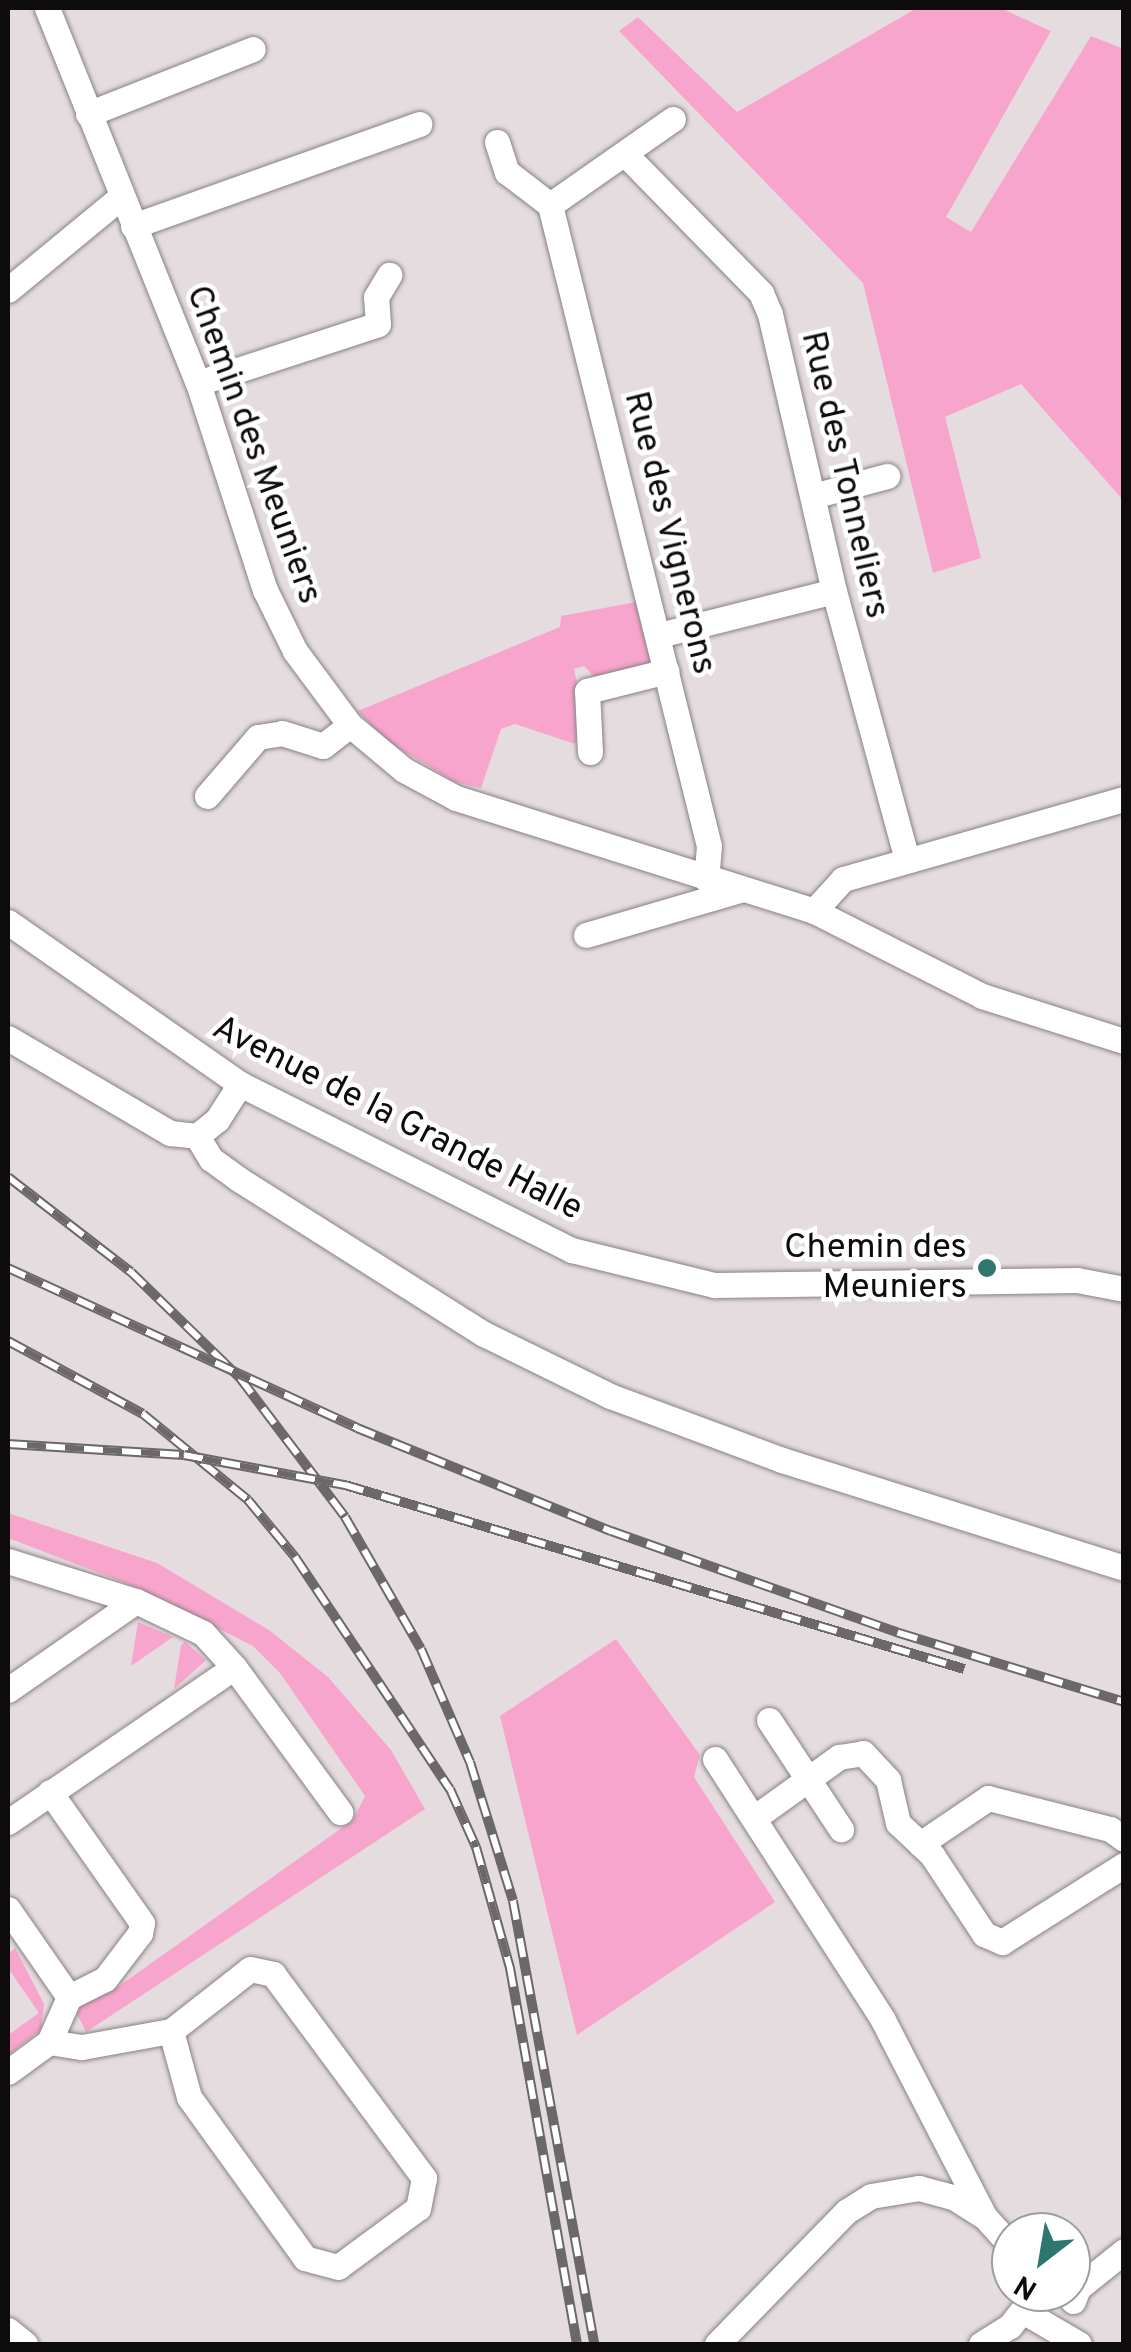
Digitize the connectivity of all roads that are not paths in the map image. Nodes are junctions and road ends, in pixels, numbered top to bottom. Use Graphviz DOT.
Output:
graph roads {
  1 [pos="46,8"];
  2 [pos="254,49"];
  3 [pos="88,114"];
  4 [pos="672,119"];
  5 [pos="419,124"];
  6 [pos="497,142"];
  7 [pos="627,156"];
  8 [pos="121,197"];
  9 [pos="550,205"];
  10 [pos="132,226"];
  11 [pos="388,276"];
  12 [pos="8,290"];
  13 [pos="378,335"];
  14 [pos="200,389"];
  15 [pos="887,476"];
  16 [pos="813,496"];
  17 [pos="834,591"];
  18 [pos="659,635"];
  19 [pos="667,672"];
  20 [pos="350,725"];
  21 [pos="590,752"];
  22 [pos="207,796"];
  23 [pos="1124,799"];
  24 [pos="908,860"];
  25 [pos="706,879"];
  26 [pos="741,889"];
  27 [pos="814,911"];
  28 [pos="8,922"];
  29 [pos="586,935"];
  30 [pos="8,1038"];
  31 [pos="1124,1041"];
  32 [pos="240,1084"];
  33 [pos="197,1136"];
  34 [pos="1124,1269"];
  35 [pos="1091,1280"];
  36 [pos="1124,1288"];
  37 [pos="8,1561"];
  38 [pos="1124,1568"];
  39 [pos="136,1602"];
  40 [pos="234,1666"];
  41 [pos="8,1690"];
  42 [pos="770,1720"];
  43 [pos="716,1759"];
  44 [pos="806,1780"];
  45 [pos="50,1792"];
  46 [pos="340,1812"];
  47 [pos="754,1818"];
  48 [pos="8,1822"];
  49 [pos="841,1830"];
  50 [pos="1124,1840"];
  51 [pos="920,1844"];
  52 [pos="1124,1865"];
  53 [pos="8,1909"];
  54 [pos="69,1998"];
  55 [pos="171,2031"];
  56 [pos="49,2042"];
  57 [pos="8,2072"];
  58 [pos="946,2143"];
  59 [pos="932,2199"];
  60 [pos="984,2216"];
  61 [pos="991,2224"];
  62 [pos="991,2244"];
  63 [pos="1124,2251"];
  64 [pos="1091,2276"];
  65 [pos="1026,2312"];
  66 [pos="1042,2312"];
  67 [pos="1044,2312"];
  68 [pos="1065,2312"];
  69 [pos="1074,2312"];
  70 [pos="8,2330"];
  71 [pos="25,2344"];
  72 [pos="717,2344"];
  73 [pos="982,2344"];
  74 [pos="1079,2344"];
  1 -- 3 [label="street, Chemin des Meuniers"];
  2 -- 3 [label="street"];
  3 -- 8 [label="street, Chemin des Meuniers"];
  4 -- 7 [label="street"];
  5 -- 10 [label="street"];
  6 -- 9 [label="street"];
  7 -- 9 [label="street"];
  7 -- 16 [label="street, Rue des Tonneliers"];
  8 -- 10 [label="street, Chemin des Meuniers"];
  8 -- 12 [label="street"];
  9 -- 18 [label="street, Rue des Vignerons"];
  10 -- 14 [label="street, Chemin des Meuniers"];
  11 -- 14 [label="street"];
  13 -- 14 [label="street"];
  14 -- 20 [label="street, Chemin des Meuniers"];
  15 -- 16 [label="street"];
  16 -- 17 [label="street, Rue des Tonneliers"];
  17 -- 18 [label="street"];
  17 -- 24 [label="street, Rue des Tonneliers"];
  18 -- 19 [label="street, Rue des Vignerons"];
  19 -- 21 [label="street"];
  19 -- 25 [label="street, Rue des Vignerons"];
  20 -- 22 [label="street"];
  20 -- 25 [label="street, Chemin des Meuniers"];
  23 -- 24 [label="street"];
  24 -- 27 [label="street"];
  25 -- 26 [label="street, Chemin des Meuniers"];
  26 -- 27 [label="street, Chemin des Meuniers"];
  26 -- 29 [label="street"];
  27 -- 31 [label="street, Chemin des Meuniers"];
  28 -- 32 [label="street, Avenue de la Grande Halle"];
  30 -- 33 [label="street"];
  32 -- 33 [label="street"];
  32 -- 35 [label="street, Avenue de la Grande Halle"];
  33 -- 38 [label="street"];
  34 -- 35 [label="street, Avenue de la Grande Halle"];
  35 -- 36 [label="street, Avenue de la Grande Halle"];
  37 -- 39 [label="street"];
  39 -- 40 [label="street"];
  39 -- 41 [label="street"];
  40 -- 45 [label="street"];
  40 -- 46 [label="street"];
  42 -- 44 [label="street"];
  43 -- 47 [label="street"];
  44 -- 47 [label="street"];
  44 -- 49 [label="street"];
  44 -- 51 [label="street"];
  45 -- 48 [label="street"];
  45 -- 54 [label="street"];
  47 -- 58 [label="street"];
  50 -- 51 [label="street"];
  51 -- 52 [label="street"];
  53 -- 54 [label="street"];
  54 -- 56 [label="street"];
  55 -- 55 [label="street"];
  55 -- 56 [label="street"];
  56 -- 57 [label="street"];
  58 -- 59 [label="street"];
  58 -- 60 [label="street"];
  59 -- 60 [label="street"];
  59 -- 62 [label="street"];
  59 -- 72 [label="street"];
  60 -- 61 [label="street"];
  63 -- 64 [label="street"];
  65 -- 73 [label="street"];
  66 -- 74 [label="street"];
  67 -- 68 [label="street"];
  69 -- 74 [label="street"];
  70 -- 71 [label="street"];
}
